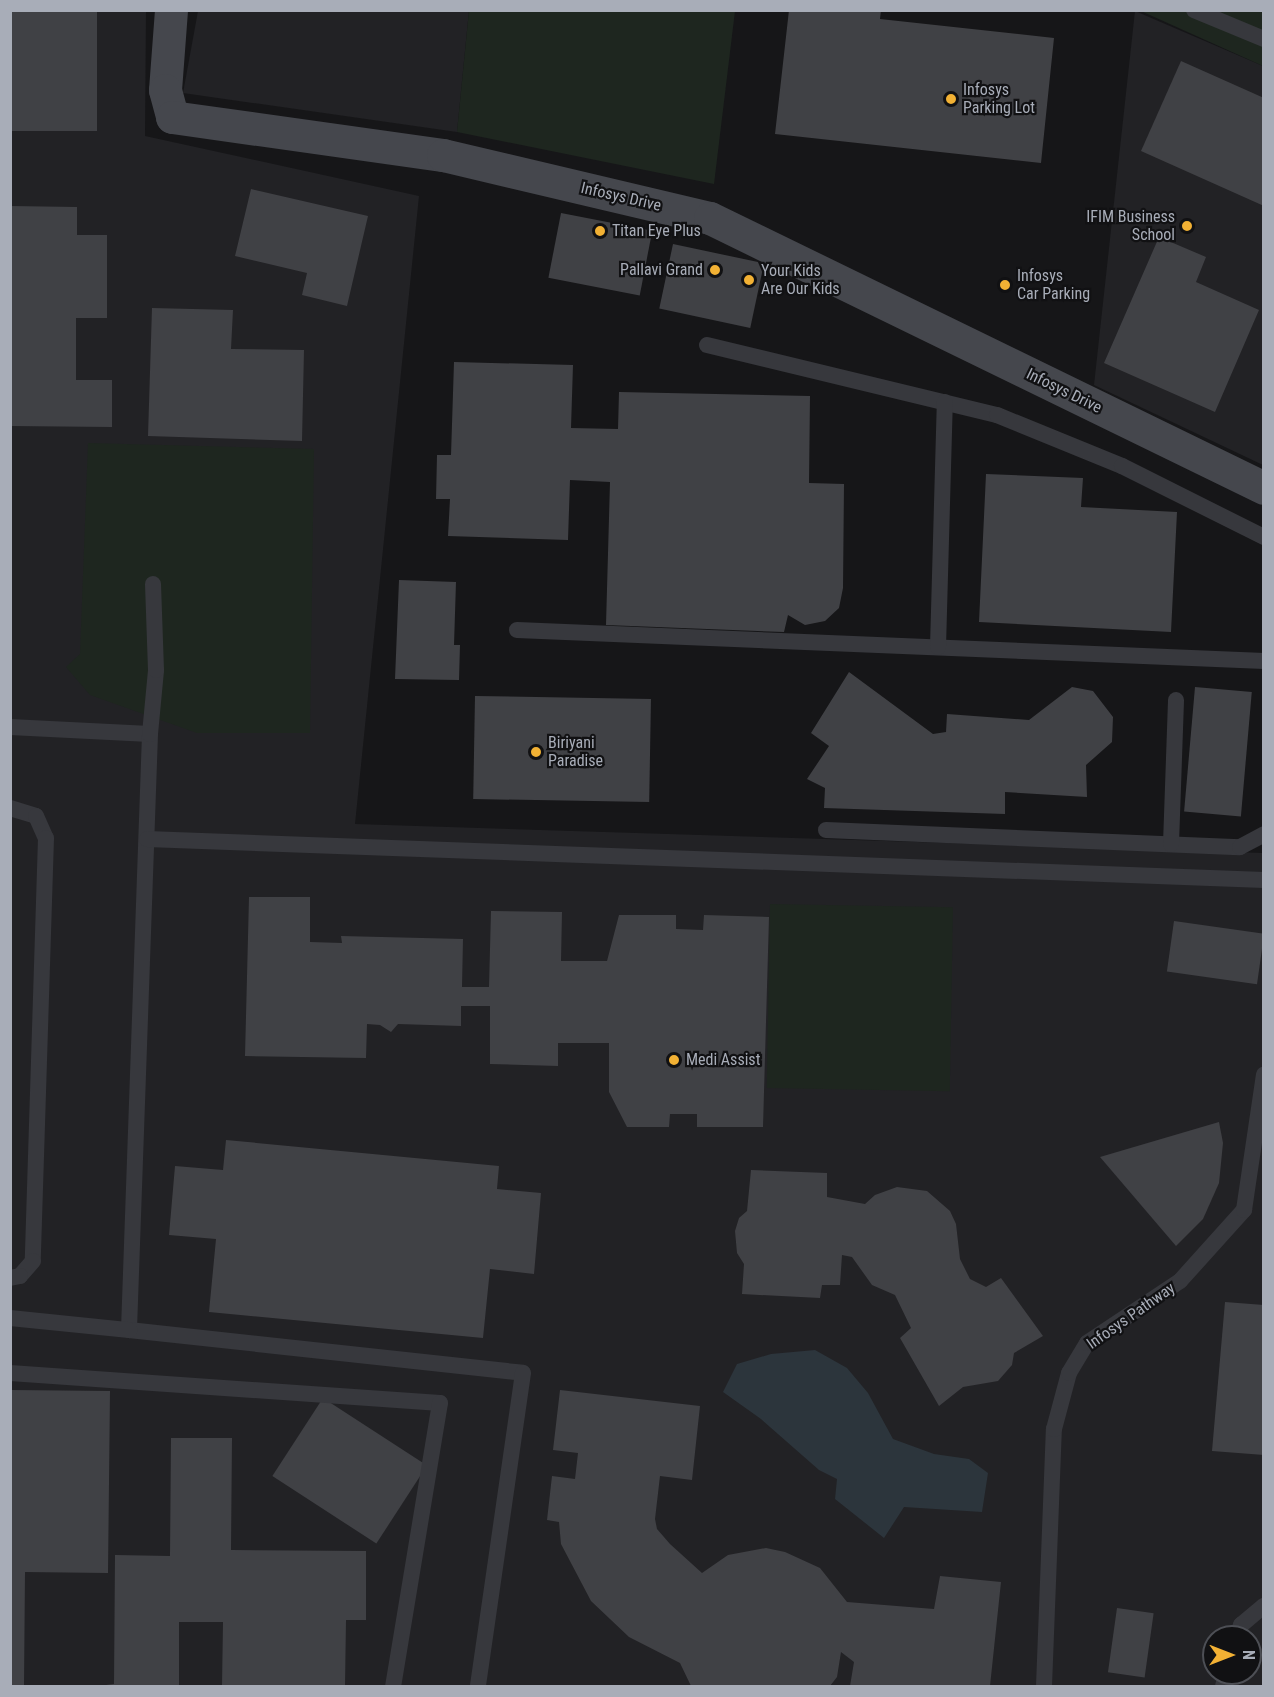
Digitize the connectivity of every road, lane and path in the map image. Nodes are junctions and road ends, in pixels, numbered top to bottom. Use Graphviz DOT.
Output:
graph roads {
  1 [pos="171,10"];
  2 [pos="1194,10"];
  3 [pos="1263,39"];
  4 [pos="707,345"];
  5 [pos="945,402"];
  6 [pos="1263,488"];
  7 [pos="1263,537"];
  8 [pos="153,584"];
  9 [pos="517,630"];
  10 [pos="938,647"];
  11 [pos="1263,661"];
  12 [pos="1176,700"];
  13 [pos="10,727"];
  14 [pos="150,734"];
  15 [pos="10,808"];
  16 [pos="826,830"];
  17 [pos="1263,834"];
  18 [pos="147,839"];
  19 [pos="1171,844"];
  20 [pos="1263,880"];
  21 [pos="1263,1074"];
  22 [pos="10,1278"];
  23 [pos="10,1318"];
  24 [pos="129,1330"];
  25 [pos="10,1373"];
  26 [pos="1263,1606"];
  27 [pos="1241,1625"];
  28 [pos="393,1686"];
  29 [pos="478,1686"];
  30 [pos="1044,1686"];
  1 -- 6 [label="street, Infosys Drive"];
  2 -- 3 [label="lane"];
  4 -- 5 [label="lane"];
  5 -- 7 [label="lane"];
  5 -- 10 [label="lane"];
  8 -- 14 [label="lane"];
  9 -- 10 [label="lane"];
  10 -- 11 [label="lane"];
  12 -- 19 [label="lane"];
  13 -- 14 [label="lane"];
  14 -- 18 [label="lane"];
  15 -- 22 [label="lane"];
  16 -- 19 [label="lane"];
  17 -- 19 [label="lane"];
  18 -- 20 [label="lane"];
  18 -- 24 [label="lane"];
  21 -- 30 [label="lane, Infosys Pathway"];
  23 -- 24 [label="lane"];
  24 -- 29 [label="lane"];
  25 -- 28 [label="lane"];
  26 -- 27 [label="lane"];
}
